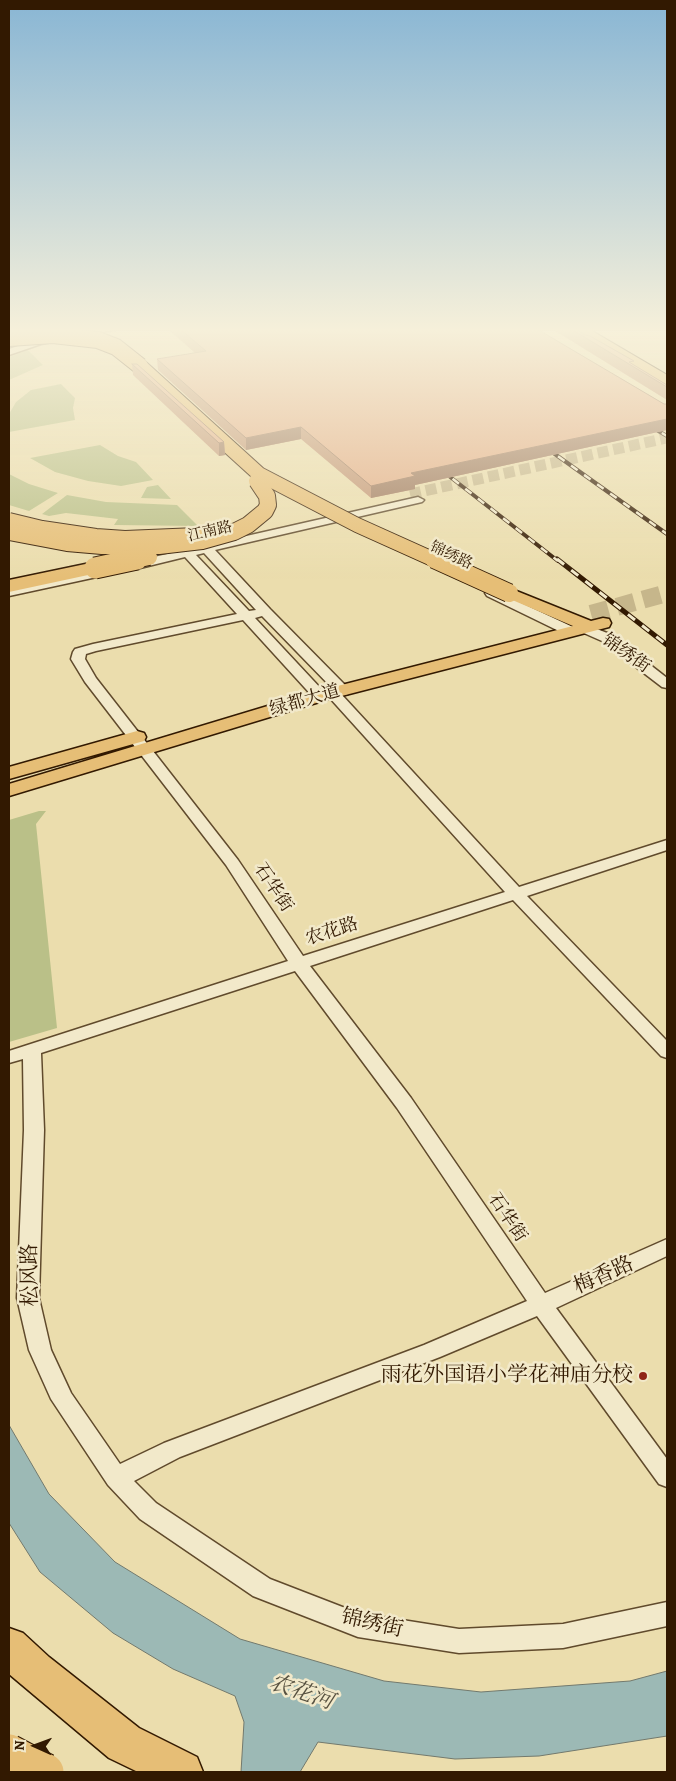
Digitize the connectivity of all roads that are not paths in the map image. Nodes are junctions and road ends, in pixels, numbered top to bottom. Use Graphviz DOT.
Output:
graph roads {
  1 [pos="184,412"];
  2 [pos="187,412"];
  3 [pos="265,488"];
  4 [pos="414,497"];
  5 [pos="9,514"];
  6 [pos="323,518"];
  7 [pos="9,520"];
  8 [pos="251,522"];
  9 [pos="9,532"];
  10 [pos="274,535"];
  11 [pos="9,538"];
  12 [pos="207,549"];
  13 [pos="188,554"];
  14 [pos="9,586"];
  15 [pos="9,592"];
  16 [pos="265,612"];
  17 [pos="245,617"];
  18 [pos="580,623"];
  19 [pos="667,684"];
  20 [pos="327,689"];
  21 [pos="140,743"];
  22 [pos="9,773"];
  23 [pos="9,790"];
  24 [pos="667,845"];
  25 [pos="516,894"];
  26 [pos="299,964"];
  27 [pos="32,1050"];
  28 [pos="667,1052"];
  29 [pos="9,1057"];
  30 [pos="667,1247"];
  31 [pos="541,1304"];
  32 [pos="667,1477"];
  33 [pos="116,1478"];
  34 [pos="667,1614"];
  35 [pos="9,1647"];
  36 [pos="9,1733"];
  37 [pos="9,1753"];
  38 [pos="27,1772"];
  39 [pos="46,1772"];
  40 [pos="182,1772"];
  1 -- 3 [label="main road"];
  2 -- 3 [label="main road, bridge"];
  3 -- 8 [label="highway, bridge"];
  3 -- 8 [label="highway, bridge"];
  3 -- 14 [label="highway, bridge"];
  3 -- 18 [label="main road, bridge"];
  4 -- 6 [label="street, 江南路"];
  5 -- 6 [label="street, 江南路"];
  6 -- 10 [label="street, 江南路"];
  6 -- 18 [label="street, 锦绣路"];
  7 -- 8 [label="main road, bridge"];
  8 -- 9 [label="highway, bridge"];
  10 -- 11 [label="street"];
  10 -- 12 [label="street, 江南路"];
  12 -- 13 [label="street, 江南路"];
  12 -- 16 [label="street"];
  13 -- 15 [label="street, 江南路"];
  13 -- 17 [label="street"];
  16 -- 17 [label="street, 石华街"];
  16 -- 20 [label="street"];
  17 -- 20 [label="street"];
  17 -- 21 [label="street, 石华街"];
  18 -- 19 [label="street, 锦绣街"];
  18 -- 20 [label="main road, 绿都大道"];
  20 -- 21 [label="main road, 绿都大道"];
  20 -- 25 [label="street"];
  21 -- 22 [label="main road, 绿都大道"];
  21 -- 23 [label="main road, 绿都大道"];
  21 -- 26 [label="street, 石华街"];
  24 -- 25 [label="street, 农花路"];
  25 -- 26 [label="street, 农花路"];
  25 -- 28 [label="street"];
  26 -- 27 [label="street, 农花路"];
  26 -- 31 [label="street, 石华街"];
  27 -- 29 [label="street, 农花路"];
  27 -- 33 [label="street, 松风路"];
  30 -- 31 [label="street, 梅香路"];
  31 -- 32 [label="street, 石华街"];
  31 -- 33 [label="street, 梅香路"];
  33 -- 34 [label="street, 锦绣街"];
  35 -- 40 [label="highway"];
  36 -- 38 [label="highway"];
  37 -- 39 [label="highway, bridge"];
}
